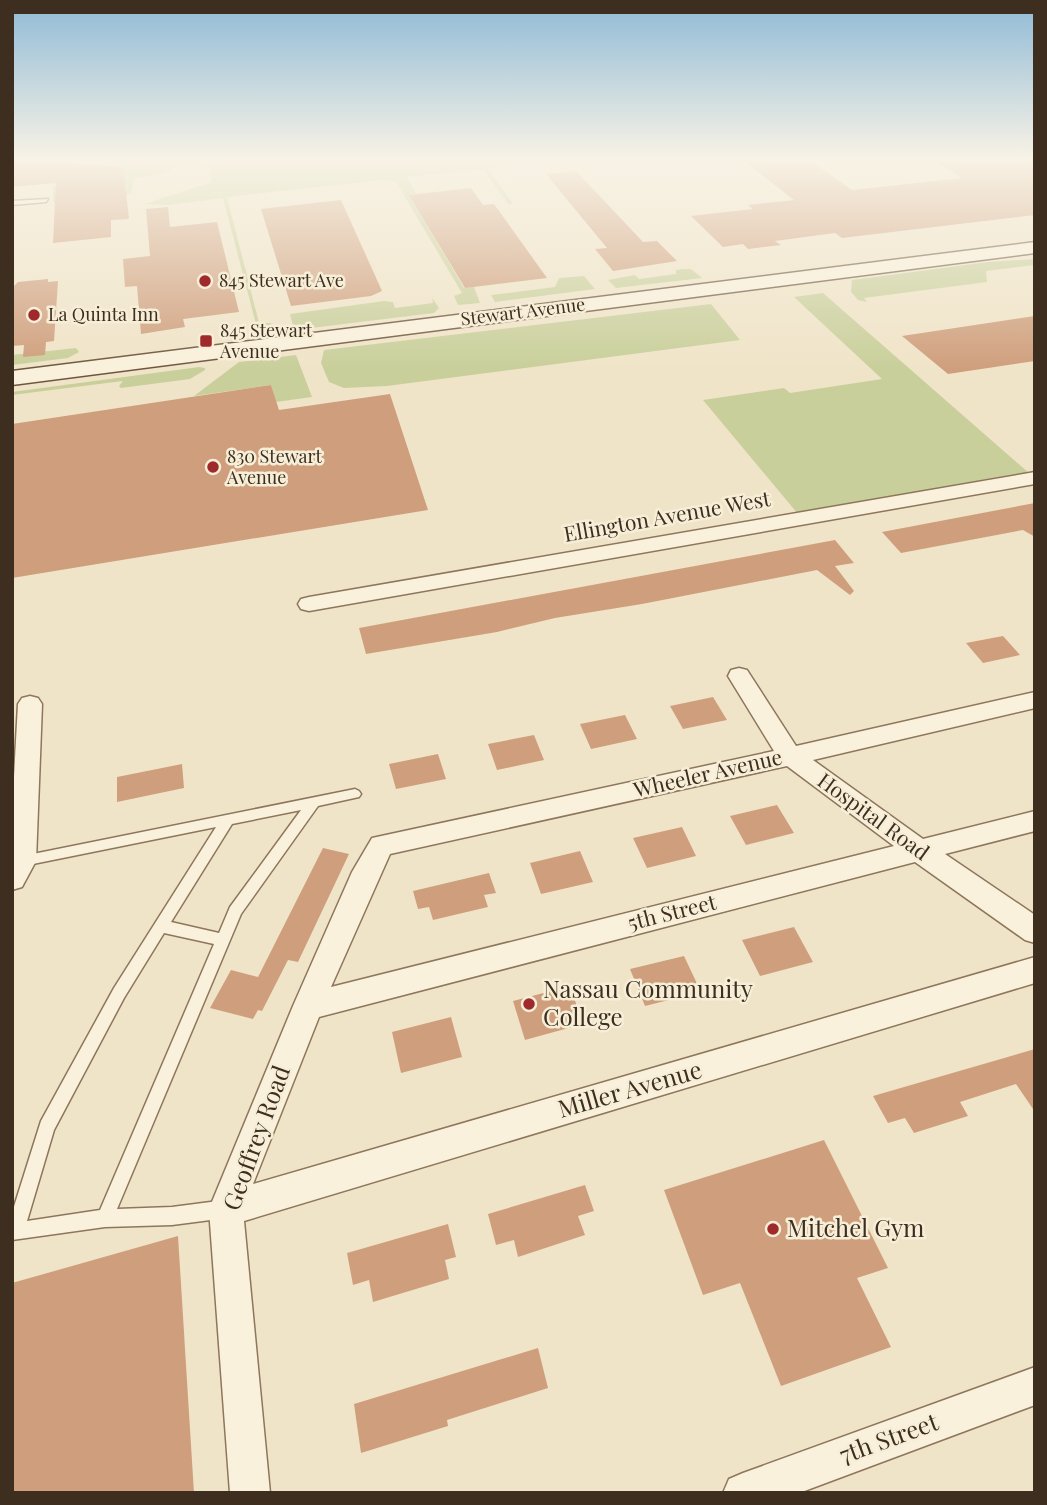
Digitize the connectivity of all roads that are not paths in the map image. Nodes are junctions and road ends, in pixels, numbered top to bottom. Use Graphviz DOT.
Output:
graph roads {
  1 [pos="1035,247"];
  2 [pos="12,378"];
  3 [pos="1035,478"];
  4 [pos="309,604"];
  5 [pos="739,676"];
  6 [pos="1035,700"];
  7 [pos="30,704"];
  8 [pos="790,756"];
  9 [pos="355,794"];
  10 [pos="314,802"];
  11 [pos="228,819"];
  12 [pos="1035,821"];
  13 [pos="382,845"];
  14 [pos="918,850"];
  15 [pos="17,870"];
  16 [pos="161,926"];
  17 [pos="1035,931"];
  18 [pos="222,940"];
  19 [pos="1035,970"];
  20 [pos="308,1006"];
  21 [pos="226,1209"];
  22 [pos="105,1218"];
  23 [pos="1035,1386"];
  24 [pos="250,1493"];
  25 [pos="743,1493"];
  1 -- 2 [label="main road, Stewart Avenue"];
  3 -- 4 [label="street, Ellington Avenue West"];
  5 -- 8 [label="street, Hospital Road"];
  6 -- 8 [label="street, Wheeler Avenue"];
  7 -- 15 [label="street"];
  8 -- 13 [label="street, Wheeler Avenue"];
  8 -- 14 [label="street, Hospital Road"];
  9 -- 10 [label="lane"];
  10 -- 11 [label="lane"];
  10 -- 18 [label="lane"];
  11 -- 15 [label="lane"];
  11 -- 16 [label="lane"];
  12 -- 14 [label="street, 5th Street"];
  13 -- 20 [label="street, Geoffrey Road"];
  14 -- 17 [label="street, Hospital Road"];
  14 -- 20 [label="street, 5th Street"];
  16 -- 18 [label="lane"];
  16 -- 22 [label="lane"];
  18 -- 22 [label="lane"];
  19 -- 21 [label="street, Miller Avenue"];
  20 -- 21 [label="street, Geoffrey Road"];
  21 -- 22 [label="lane"];
  21 -- 24 [label="street, Geoffrey Road"];
  23 -- 25 [label="street, 7th Street"];
}
